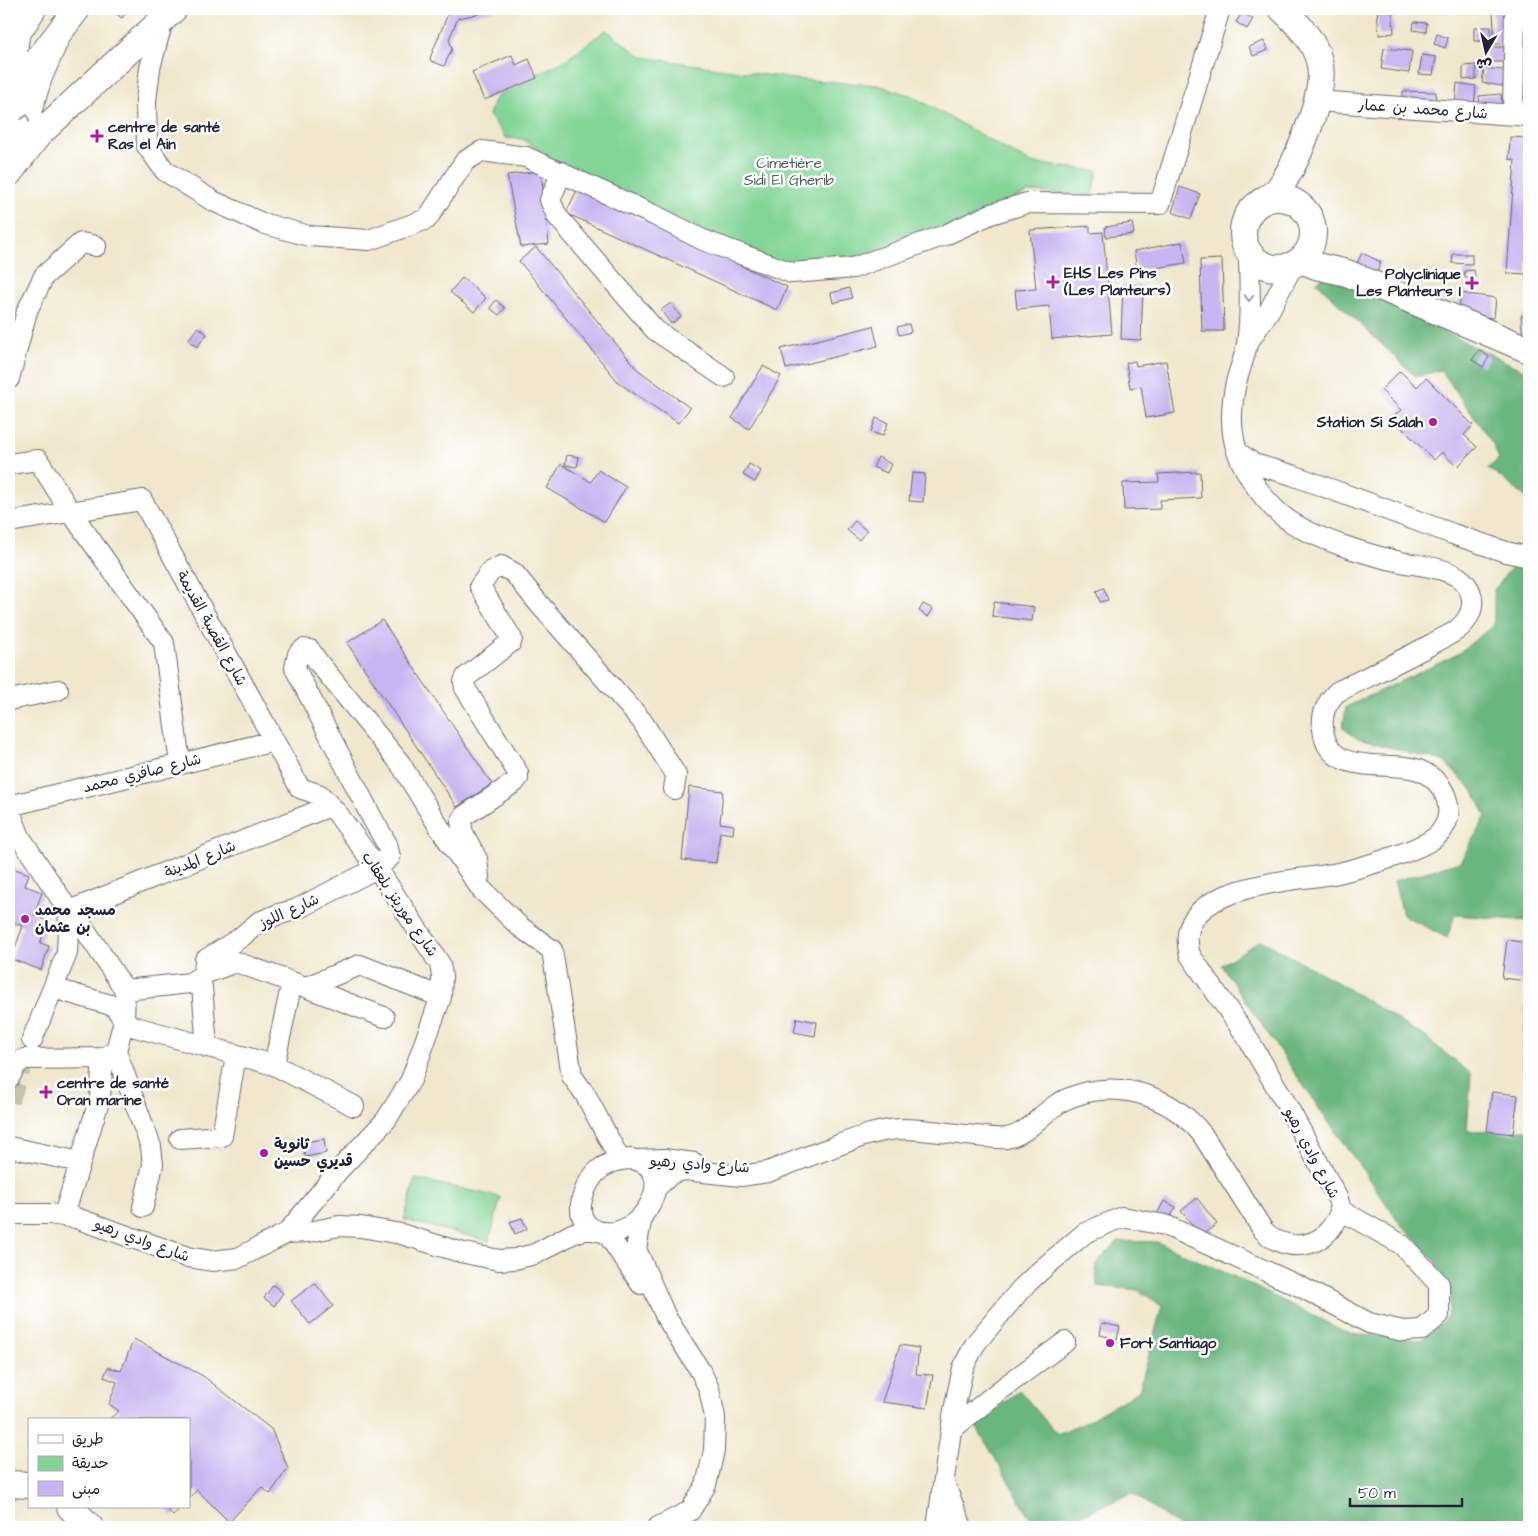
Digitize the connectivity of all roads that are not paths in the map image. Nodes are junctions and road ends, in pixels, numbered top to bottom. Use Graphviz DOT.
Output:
graph roads {
  1 [pos="33,9"];
  2 [pos="77,9"];
  3 [pos="1220,9"];
  4 [pos="1282,9"];
  5 [pos="1515,9"];
  6 [pos="169,14"];
  7 [pos="56,38"];
  8 [pos="12,41"];
  9 [pos="14,92"];
  10 [pos="1316,101"];
  11 [pos="1521,116"];
  12 [pos="1300,148"];
  13 [pos="9,163"];
  14 [pos="562,172"];
  15 [pos="9,173"];
  16 [pos="1262,201"];
  17 [pos="1312,226"];
  18 [pos="96,246"];
  19 [pos="1249,253"];
  20 [pos="1297,263"];
  21 [pos="1347,273"];
  22 [pos="1247,344"];
  23 [pos="1529,350"];
  24 [pos="724,377"];
  25 [pos="9,379"];
  26 [pos="1237,452"];
  27 [pos="9,464"];
  28 [pos="70,511"];
  29 [pos="9,522"];
  30 [pos="1529,557"];
  31 [pos="58,690"];
  32 [pos="9,700"];
  33 [pos="274,741"];
  34 [pos="180,764"];
  35 [pos="674,789"];
  36 [pos="9,806"];
  37 [pos="330,806"];
  38 [pos="9,810"];
  39 [pos="377,868"];
  40 [pos="481,889"];
  41 [pos="69,911"];
  42 [pos="197,978"];
  43 [pos="299,985"];
  44 [pos="53,988"];
  45 [pos="125,990"];
  46 [pos="441,997"];
  47 [pos="384,1017"];
  48 [pos="124,1020"];
  49 [pos="32,1040"];
  50 [pos="207,1047"];
  51 [pos="110,1055"];
  52 [pos="236,1055"];
  53 [pos="274,1065"];
  54 [pos="9,1078"];
  55 [pos="354,1106"];
  56 [pos="180,1139"];
  57 [pos="9,1147"];
  58 [pos="629,1160"];
  59 [pos="80,1162"];
  60 [pos="790,1163"];
  61 [pos="655,1188"];
  62 [pos="581,1206"];
  63 [pos="143,1207"];
  64 [pos="1340,1210"];
  65 [pos="9,1214"];
  66 [pos="64,1215"];
  67 [pos="642,1217"];
  68 [pos="604,1232"];
  69 [pos="287,1233"];
  70 [pos="535,1254"];
  71 [pos="666,1317"];
  72 [pos="1066,1342"];
  73 [pos="951,1430"];
  74 [pos="943,1482"];
  75 [pos="9,1484"];
  76 [pos="28,1485"];
  77 [pos="71,1508"];
  78 [pos="90,1527"];
  79 [pos="658,1527"];
  80 [pos="937,1527"];
  81 [pos="962,1527"];
  1 -- 8 [label="main road"];
  2 -- 7 [label="main road"];
  3 -- 14 [label="street"];
  4 -- 10 [label="main road"];
  5 -- 11 [label="street"];
  6 -- 14 [label="street"];
  6 -- 15 [label="main road"];
  7 -- 9 [label="main road"];
  13 -- 7 [label="main road, one-way"];
  8 -- 9 [label="main road"];
  10 -- 11 [label="street, شارع محمد بن عمار"];
  10 -- 12 [label="main road"];
  12 -- 16 [label="main road"];
  12 -- 17 [label="main road"];
  14 -- 24 [label="street"];
  16 -- 17 [label="main road"];
  16 -- 19 [label="main road"];
  17 -- 20 [label="main road"];
  17 -- 21 [label="main road"];
  18 -- 25 [label="street"];
  19 -- 20 [label="main road"];
  19 -- 22 [label="street, one-way"];
  20 -- 21 [label="main road"];
  20 -- 22 [label="street"];
  21 -- 23 [label="main road"];
  22 -- 26 [label="street"];
  26 -- 30 [label="street"];
  26 -- 64 [label="street, شارع وادي رهيو"];
  27 -- 28 [label="street"];
  28 -- 29 [label="street, شارع القصبة القديمة"];
  28 -- 33 [label="street, شارع القصبة القديمة"];
  28 -- 34 [label="street"];
  31 -- 32 [label="street"];
  33 -- 34 [label="street, شارع صافري محمد"];
  33 -- 37 [label="street, شارع القصبة القديمة"];
  34 -- 36 [label="street, شارع صافري محمد"];
  35 -- 40 [label="street"];
  37 -- 39 [label="street, شارع موريتز بلعقاب"];
  37 -- 41 [label="street, شارع المدينة"];
  38 -- 41 [label="street"];
  39 -- 40 [label="street"];
  39 -- 42 [label="street, شارع اللوز"];
  39 -- 46 [label="street, شارع موريتز بلعقاب"];
  40 -- 58 [label="street"];
  41 -- 44 [label="street"];
  41 -- 45 [label="street"];
  42 -- 43 [label="street"];
  42 -- 45 [label="street"];
  42 -- 50 [label="street"];
  43 -- 46 [label="street"];
  43 -- 47 [label="street"];
  43 -- 53 [label="street"];
  44 -- 48 [label="street"];
  44 -- 49 [label="street"];
  45 -- 48 [label="street"];
  46 -- 69 [label="street, شارع موريتز بلعقاب"];
  48 -- 50 [label="street"];
  48 -- 51 [label="street"];
  50 -- 52 [label="street"];
  51 -- 54 [label="street"];
  51 -- 59 [label="street"];
  51 -- 63 [label="street"];
  52 -- 53 [label="street"];
  52 -- 56 [label="street"];
  53 -- 55 [label="street"];
  57 -- 59 [label="street"];
  58 -- 60 [label="street, شارع وادي رهيو"];
  58 -- 61 [label="street"];
  58 -- 62 [label="street"];
  59 -- 66 [label="street"];
  60 -- 61 [label="street, شارع وادي رهيو"];
  60 -- 64 [label="street, شارع وادي رهيو"];
  61 -- 67 [label="street"];
  62 -- 68 [label="street"];
  62 -- 70 [label="street, شارع وادي رهيو"];
  64 -- 73 [label="street"];
  65 -- 66 [label="street, شارع وادي رهيو"];
  66 -- 69 [label="street, شارع وادي رهيو"];
  67 -- 68 [label="street"];
  67 -- 71 [label="street"];
  68 -- 70 [label="street, شارع وادي رهيو"];
  68 -- 71 [label="street"];
  69 -- 70 [label="street, شارع وادي رهيو"];
  71 -- 79 [label="street"];
  72 -- 73 [label="street"];
  73 -- 74 [label="street"];
  74 -- 80 [label="street"];
  74 -- 81 [label="street"];
  75 -- 76 [label="main road"];
  77 -- 78 [label="main road"];
}
